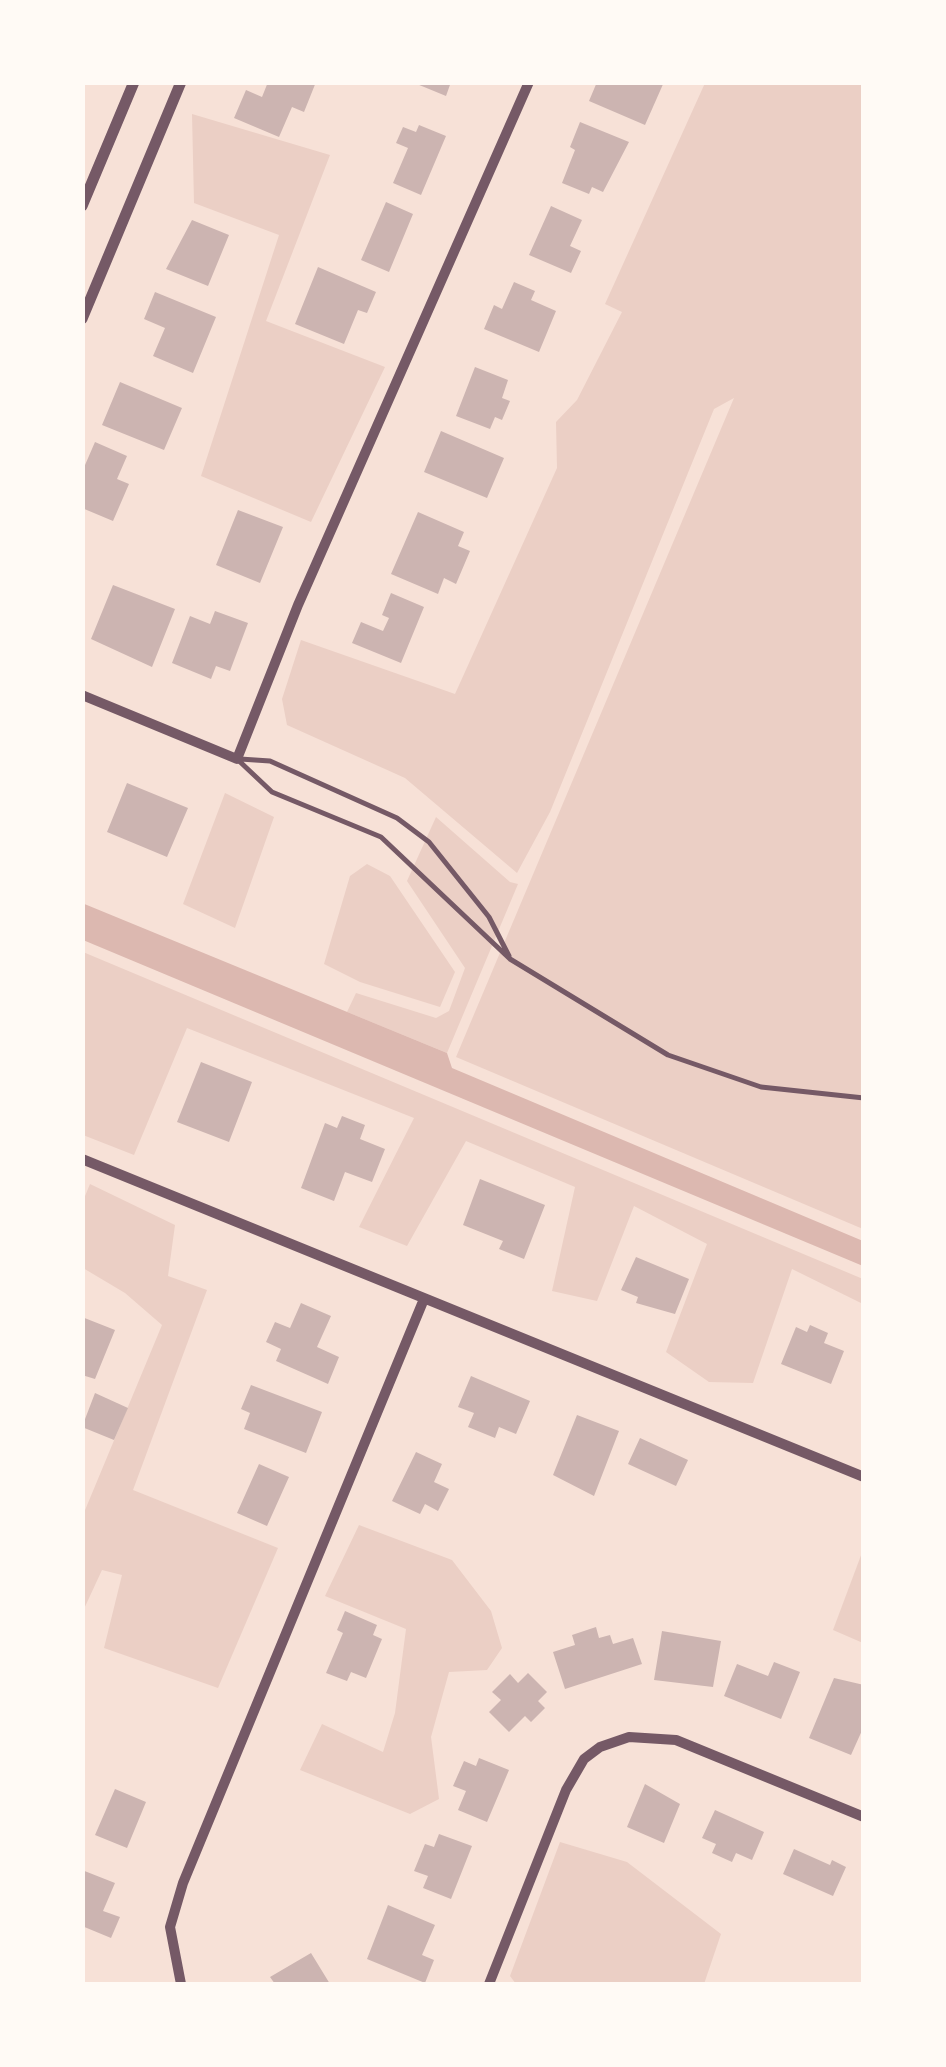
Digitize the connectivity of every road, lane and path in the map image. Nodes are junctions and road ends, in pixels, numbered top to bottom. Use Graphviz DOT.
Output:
graph roads {
  1 [pos="134,82"];
  2 [pos="181,82"];
  3 [pos="529,82"];
  4 [pos="82,206"];
  5 [pos="82,319"];
  6 [pos="82,695"];
  7 [pos="237,758"];
  8 [pos="510,959"];
  9 [pos="864,1098"];
  10 [pos="82,1158"];
  11 [pos="424,1299"];
  12 [pos="864,1477"];
  13 [pos="864,1817"];
  14 [pos="181,1984"];
  15 [pos="488,1984"];
  1 -- 4 [label="street"];
  2 -- 5 [label="street"];
  3 -- 7 [label="street"];
  6 -- 7 [label="street"];
  7 -- 8 [label="lane"];
  7 -- 8 [label="lane"];
  8 -- 9 [label="lane"];
  10 -- 11 [label="street"];
  11 -- 12 [label="street"];
  11 -- 14 [label="street"];
  13 -- 15 [label="street"];
}
